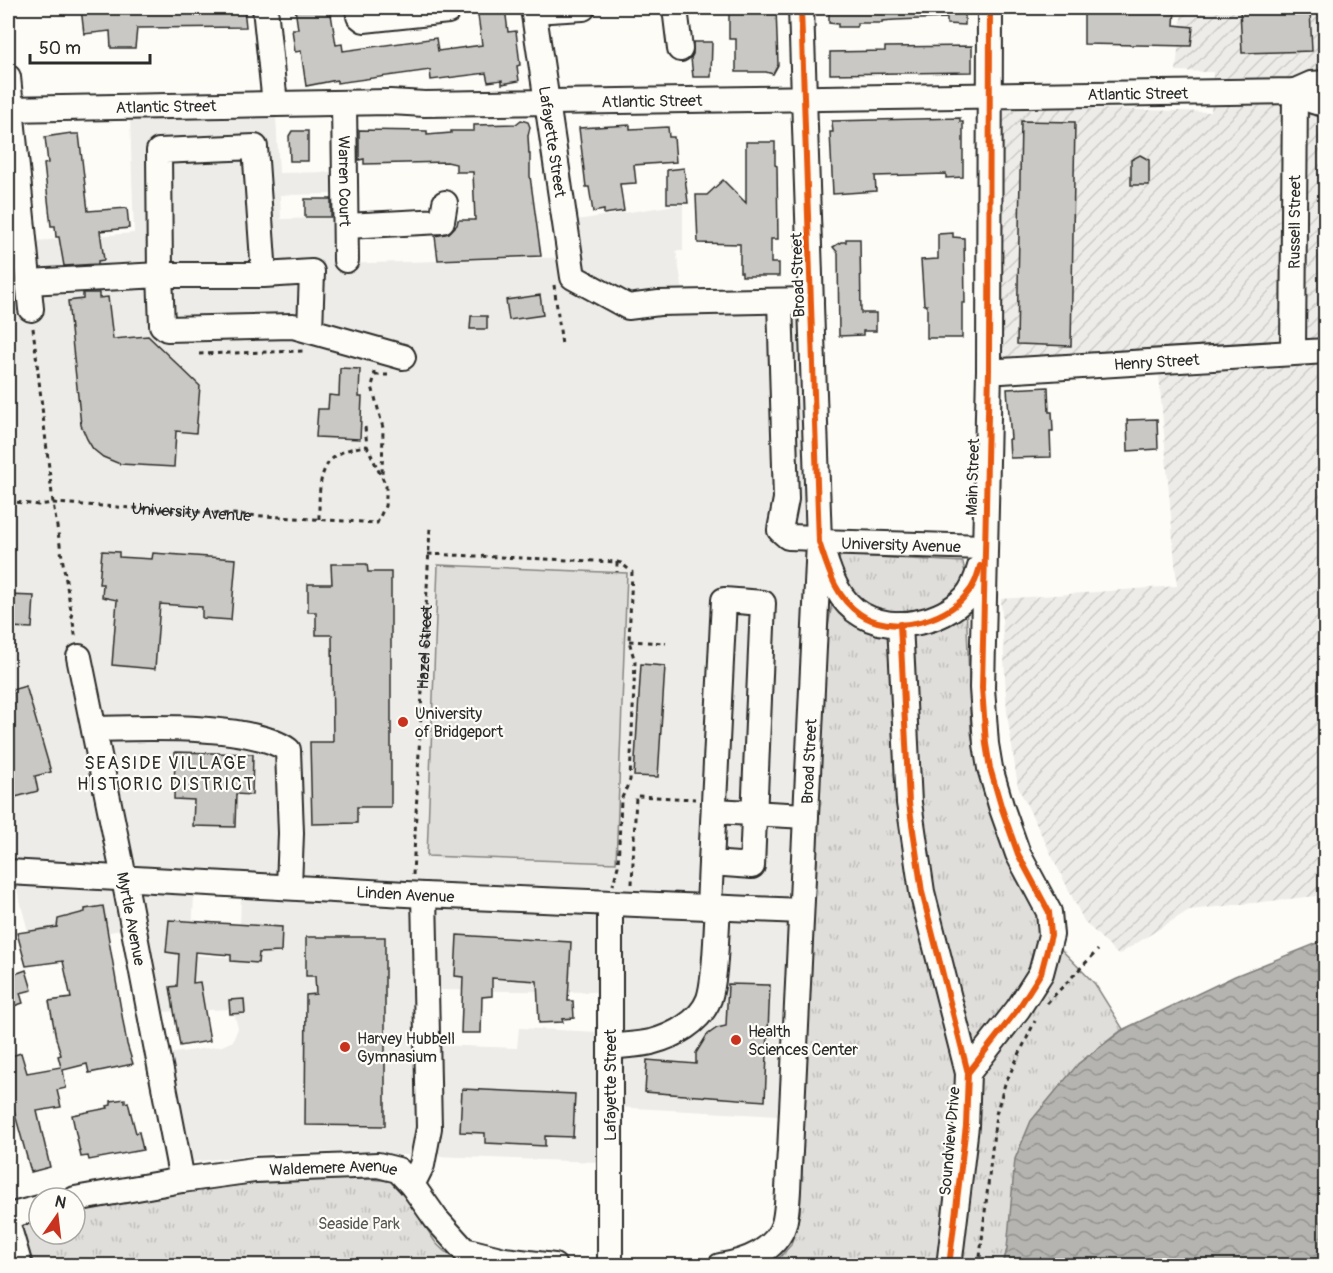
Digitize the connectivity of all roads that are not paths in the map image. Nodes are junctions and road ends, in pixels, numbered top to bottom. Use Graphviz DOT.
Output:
graph roads {
  1 [pos="264,8"];
  2 [pos="358,8"];
  3 [pos="583,8"];
  4 [pos="675,8"];
  5 [pos="801,8"];
  6 [pos="990,8"];
  7 [pos="533,9"];
  8 [pos="448,11"];
  9 [pos="680,50"];
  10 [pos="8,77"];
  11 [pos="1326,83"];
  12 [pos="1295,90"];
  13 [pos="991,95"];
  14 [pos="804,99"];
  15 [pos="545,102"];
  16 [pos="344,103"];
  17 [pos="275,104"];
  18 [pos="1326,104"];
  19 [pos="9,109"];
  20 [pos="445,202"];
  21 [pos="346,226"];
  22 [pos="346,260"];
  23 [pos="160,275"];
  24 [pos="264,275"];
  25 [pos="28,282"];
  26 [pos="793,301"];
  27 [pos="31,309"];
  28 [pos="308,341"];
  29 [pos="1326,351"];
  30 [pos="1293,352"];
  31 [pos="395,366"];
  32 [pos="989,370"];
  33 [pos="819,540"];
  34 [pos="984,547"];
  35 [pos="900,624"];
  36 [pos="79,657"];
  37 [pos="94,729"];
  38 [pos="714,806"];
  39 [pos="754,813"];
  40 [pos="806,816"];
  41 [pos="711,863"];
  42 [pos="8,872"];
  43 [pos="124,878"];
  44 [pos="289,888"];
  45 [pos="424,895"];
  46 [pos="620,898"];
  47 [pos="714,907"];
  48 [pos="801,910"];
  49 [pos="1051,935"];
  50 [pos="610,1047"];
  51 [pos="968,1073"];
  52 [pos="182,1180"];
  53 [pos="412,1185"];
  54 [pos="87,1196"];
  55 [pos="27,1211"];
  56 [pos="8,1216"];
  57 [pos="8,1225"];
  58 [pos="20,1266"];
  59 [pos="554,1266"];
  60 [pos="610,1266"];
  61 [pos="720,1266"];
  62 [pos="948,1266"];
  1 -- 17 [label="street"];
  2 -- 8 [label="street"];
  3 -- 7 [label="street"];
  4 -- 9 [label="street"];
  5 -- 14 [label="street, Broad Street"];
  6 -- 13 [label="street, Main Street"];
  7 -- 15 [label="street, Lafayette Street"];
  10 -- 19 [label="street"];
  11 -- 12 [label="street, Atlantic Street"];
  12 -- 13 [label="street, Atlantic Street"];
  12 -- 18 [label="street"];
  12 -- 30 [label="street, Russell Street"];
  13 -- 14 [label="street, Atlantic Street"];
  13 -- 32 [label="street, Main Street"];
  14 -- 15 [label="street, Atlantic Street"];
  14 -- 26 [label="street, Broad Street"];
  15 -- 16 [label="street, Atlantic Street"];
  15 -- 26 [label="street, Lafayette Street"];
  16 -- 17 [label="street, Atlantic Street"];
  16 -- 21 [label="street, Warren Court"];
  17 -- 19 [label="street, Atlantic Street"];
  19 -- 25 [label="street"];
  20 -- 21 [label="street"];
  21 -- 22 [label="street, Warren Court"];
  23 -- 24 [label="street"];
  23 -- 24 [label="street"];
  23 -- 25 [label="street"];
  23 -- 28 [label="street"];
  24 -- 28 [label="street"];
  25 -- 27 [label="street"];
  26 -- 33 [label="street, Broad Street"];
  26 -- 33 [label="street, University Avenue"];
  28 -- 31 [label="street"];
  29 -- 30 [label="street, Henry Street"];
  30 -- 32 [label="street, Henry Street"];
  32 -- 34 [label="street, Main Street"];
  33 -- 34 [label="street, University Avenue"];
  33 -- 35 [label="street"];
  33 -- 40 [label="street, Broad Street"];
  34 -- 35 [label="street"];
  34 -- 49 [label="street, Main Street"];
  35 -- 51 [label="street"];
  36 -- 37 [label="street, Myrtle Avenue"];
  37 -- 43 [label="street, Myrtle Avenue"];
  37 -- 44 [label="street"];
  38 -- 39 [label="street"];
  38 -- 39 [label="street"];
  38 -- 41 [label="street"];
  39 -- 40 [label="street"];
  39 -- 41 [label="street"];
  40 -- 48 [label="street, Broad Street"];
  41 -- 47 [label="street"];
  42 -- 43 [label="street, Linden Avenue"];
  43 -- 44 [label="street, Linden Avenue"];
  43 -- 52 [label="street, Myrtle Avenue"];
  44 -- 45 [label="street, Linden Avenue"];
  45 -- 46 [label="street, Linden Avenue"];
  45 -- 53 [label="street"];
  46 -- 47 [label="street, Linden Avenue"];
  46 -- 50 [label="street, Lafayette Street"];
  47 -- 48 [label="street, Linden Avenue"];
  47 -- 50 [label="street"];
  48 -- 61 [label="street, Broad Street"];
  49 -- 51 [label="street, Soundview Drive"];
  50 -- 60 [label="street, Lafayette Street"];
  51 -- 62 [label="street, Soundview Drive"];
  52 -- 53 [label="street, Waldemere Avenue"];
  52 -- 54 [label="street, Waldemere Avenue"];
  53 -- 59 [label="street, Waldemere Avenue"];
  55 -- 56 [label="street"];
  57 -- 58 [label="street"];
}
